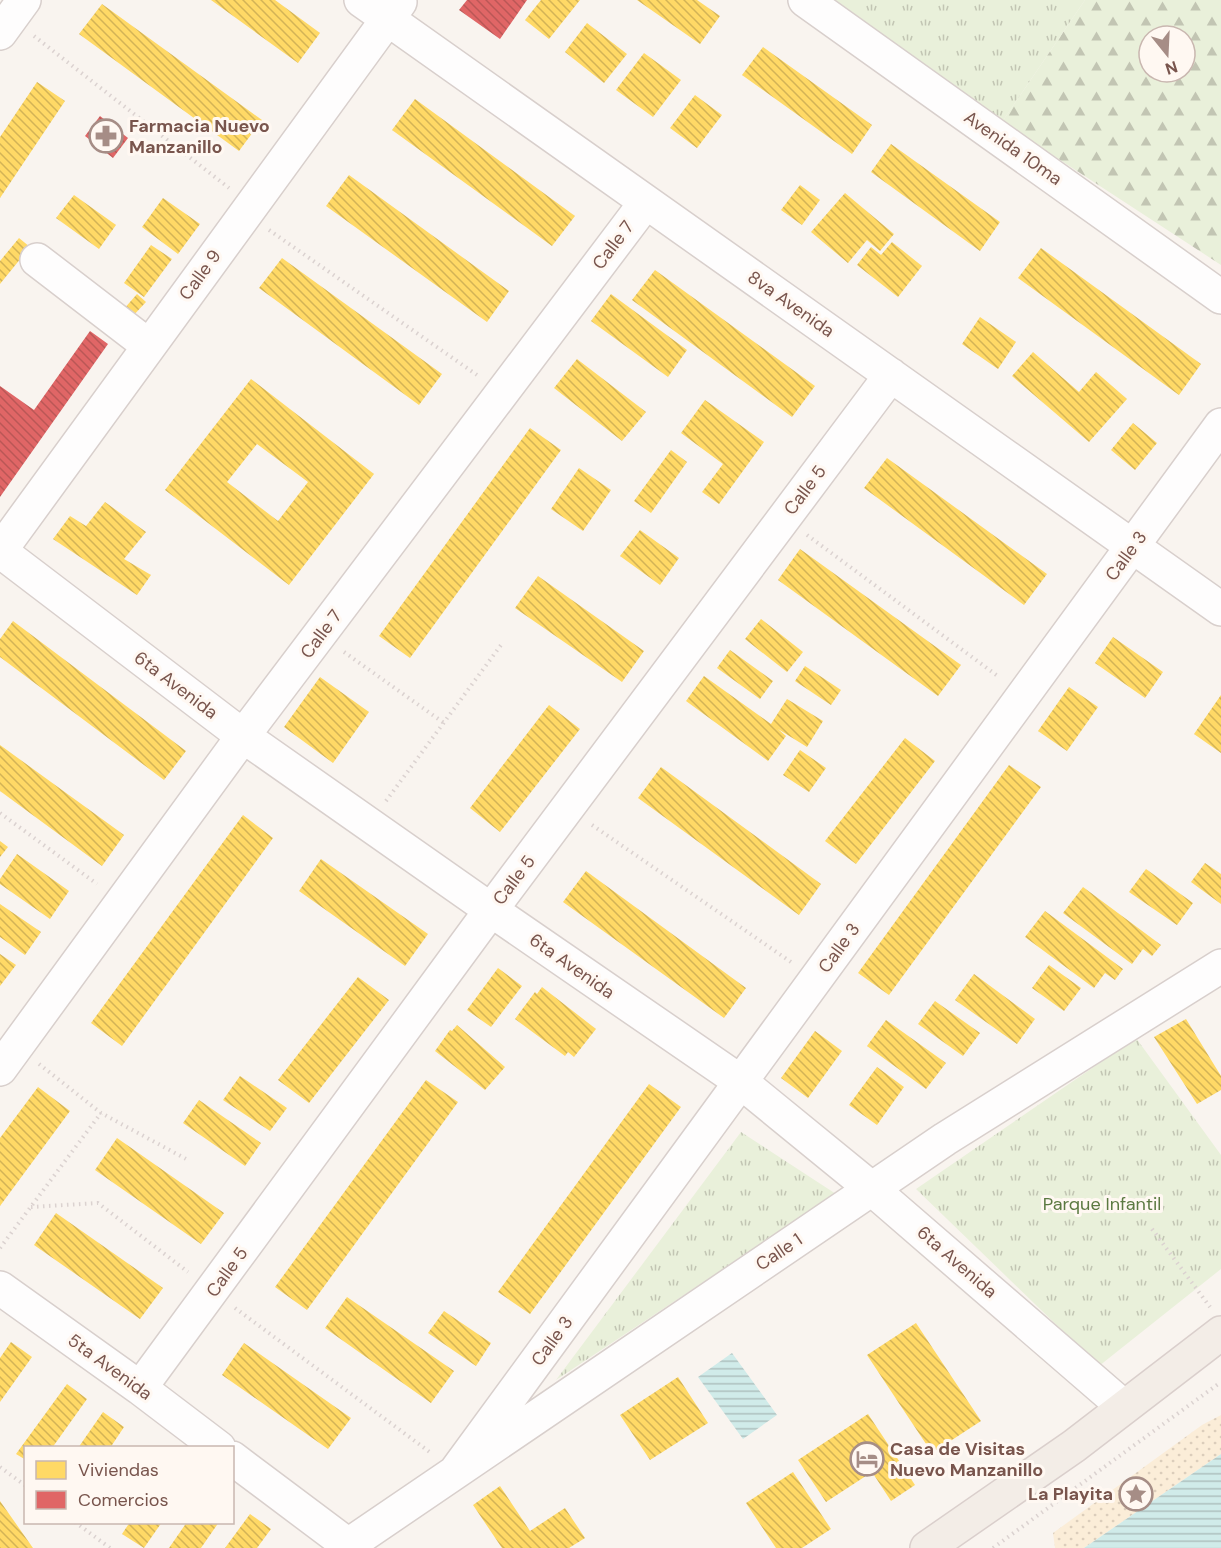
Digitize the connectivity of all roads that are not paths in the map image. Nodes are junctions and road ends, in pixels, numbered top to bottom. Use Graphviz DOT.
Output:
graph roads {
  1 [pos="805,0"];
  2 [pos="383,6"];
  3 [pos="646,202"];
  4 [pos="38,260"];
  5 [pos="1221,297"];
  6 [pos="149,346"];
  7 [pos="891,375"];
  8 [pos="1221,425"];
  9 [pos="1133,546"];
  10 [pos="0,551"];
  11 [pos="1221,609"];
  12 [pos="243,736"];
  13 [pos="491,910"];
  14 [pos="1221,966"];
  15 [pos="8,1058"];
  16 [pos="741,1082"];
  17 [pos="872,1189"];
  18 [pos="0,1288"];
  19 [pos="1218,1323"];
  20 [pos="140,1388"];
  21 [pos="1124,1407"];
  22 [pos="216,1446"];
  23 [pos="234,1460"];
  24 [pos="456,1471"];
  25 [pos="348,1547"];
  26 [pos="927,1548"];
  1 -- 5 [label="street, Avenida 10ma"];
  2 -- 3 [label="street, 8va Avenida"];
  2 -- 6 [label="street, Calle 9"];
  3 -- 7 [label="street, 8va Avenida"];
  3 -- 12 [label="street, Calle 7"];
  4 -- 6 [label="street"];
  6 -- 10 [label="street, Calle 9"];
  7 -- 9 [label="street, 8va Avenida"];
  7 -- 13 [label="street, Calle 5"];
  8 -- 9 [label="street, Calle 3"];
  9 -- 11 [label="street, 8va Avenida"];
  9 -- 16 [label="street, Calle 3"];
  10 -- 12 [label="street, 6ta Avenida"];
  12 -- 13 [label="street, 6ta Avenida"];
  12 -- 15 [label="street, Calle 7"];
  13 -- 16 [label="street, 6ta Avenida"];
  13 -- 20 [label="street, Calle 5"];
  14 -- 17 [label="street, Calle 1"];
  16 -- 17 [label="street, 6ta Avenida"];
  16 -- 24 [label="street, Calle 3"];
  17 -- 21 [label="street, 6ta Avenida"];
  17 -- 24 [label="street, Calle 1"];
  18 -- 20 [label="street, 5ta Avenida"];
  19 -- 21 [label="main road"];
  20 -- 22 [label="street, 5ta Avenida"];
  21 -- 26 [label="main road"];
  23 -- 25 [label="street"];
  24 -- 25 [label="street, Calle 1"];
}
